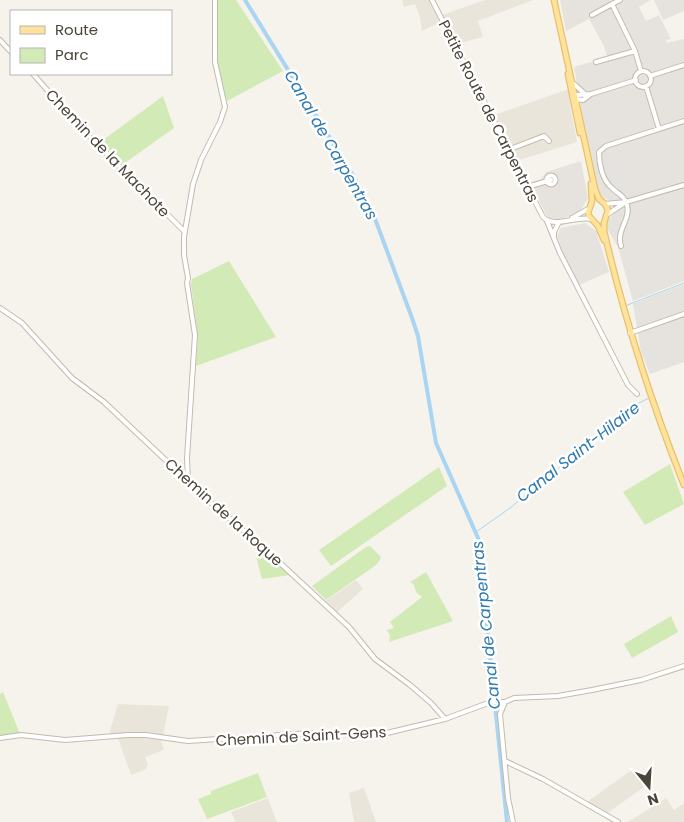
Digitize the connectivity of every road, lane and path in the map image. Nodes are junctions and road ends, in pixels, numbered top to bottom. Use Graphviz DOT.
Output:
graph roads {
  1 [pos="215,0"];
  2 [pos="432,0"];
  3 [pos="554,0"];
  4 [pos="620,0"];
  5 [pos="612,4"];
  6 [pos="592,15"];
  7 [pos="0,40"];
  8 [pos="10,51"];
  9 [pos="635,51"];
  10 [pos="596,62"];
  11 [pos="684,65"];
  12 [pos="641,71"];
  13 [pos="34,75"];
  14 [pos="650,76"];
  15 [pos="636,80"];
  16 [pos="572,85"];
  17 [pos="646,86"];
  18 [pos="586,94"];
  19 [pos="591,94"];
  20 [pos="575,99"];
  21 [pos="583,100"];
  22 [pos="579,112"];
  23 [pos="684,121"];
  24 [pos="659,129"];
  25 [pos="549,141"];
  26 [pos="508,150"];
  27 [pos="549,180"];
  28 [pos="684,185"];
  29 [pos="527,187"];
  30 [pos="626,202"];
  31 [pos="592,203"];
  32 [pos="603,203"];
  33 [pos="588,209"];
  34 [pos="608,214"];
  35 [pos="570,219"];
  36 [pos="605,219"];
  37 [pos="593,220"];
  38 [pos="547,221"];
  39 [pos="559,222"];
  40 [pos="184,231"];
  41 [pos="554,239"];
  42 [pos="621,246"];
  43 [pos="612,266"];
  44 [pos="0,308"];
  45 [pos="684,314"];
  46 [pos="630,333"];
  47 [pos="637,394"];
  48 [pos="188,482"];
  49 [pos="684,485"];
  50 [pos="684,666"];
  51 [pos="505,702"];
  52 [pos="445,719"];
  53 [pos="0,738"];
  54 [pos="505,761"];
  55 [pos="513,822"];
  56 [pos="618,822"];
  1 -- 40 [label="street"];
  2 -- 26 [label="street, Petite Route de Carpentras"];
  3 -- 16 [label="main road"];
  4 -- 5 [label="street"];
  5 -- 6 [label="street"];
  5 -- 9 [label="street"];
  7 -- 8 [label="street"];
  9 -- 10 [label="street"];
  9 -- 12 [label="street"];
  11 -- 14 [label="street"];
  12 -- 14 [label="street"];
  12 -- 15 [label="street"];
  13 -- 40 [label="street, Chemin de la Machote"];
  14 -- 17 [label="street"];
  15 -- 17 [label="street"];
  15 -- 19 [label="street"];
  16 -- 18 [label="street"];
  16 -- 20 [label="main road"];
  16 -- 20 [label="main road"];
  17 -- 24 [label="street"];
  18 -- 19 [label="street"];
  18 -- 20 [label="street"];
  19 -- 21 [label="street"];
  20 -- 21 [label="street"];
  20 -- 22 [label="main road"];
  20 -- 31 [label="main road"];
  21 -- 22 [label="street"];
  22 -- 32 [label="main road"];
  23 -- 24 [label="street"];
  24 -- 30 [label="street"];
  25 -- 26 [label="street"];
  26 -- 29 [label="street, Petite Route de Carpentras"];
  27 -- 29 [label="street"];
  28 -- 30 [label="street"];
  29 -- 38 [label="street, Petite Route de Carpentras"];
  30 -- 32 [label="street"];
  30 -- 34 [label="street"];
  30 -- 42 [label="street"];
  31 -- 32 [label="main road"];
  31 -- 33 [label="main road"];
  32 -- 34 [label="main road"];
  33 -- 35 [label="street"];
  33 -- 37 [label="main road"];
  34 -- 36 [label="main road"];
  35 -- 37 [label="street"];
  35 -- 39 [label="street"];
  36 -- 37 [label="main road"];
  36 -- 43 [label="main road"];
  37 -- 43 [label="main road"];
  38 -- 39 [label="street"];
  38 -- 41 [label="street, Petite Route de Carpentras"];
  39 -- 41 [label="street"];
  40 -- 48 [label="street"];
  41 -- 47 [label="street, Petite Route de Carpentras"];
  43 -- 46 [label="main road"];
  44 -- 48 [label="street, Chemin de la Roque"];
  45 -- 46 [label="street"];
  46 -- 49 [label="main road"];
  48 -- 52 [label="street, Chemin de la Roque"];
  50 -- 51 [label="street, Chemin de Saint-Gens"];
  51 -- 52 [label="street, Chemin de Saint-Gens"];
  51 -- 54 [label="street"];
  52 -- 53 [label="street, Chemin de Saint-Gens"];
  54 -- 55 [label="street"];
  54 -- 56 [label="street"];
}
